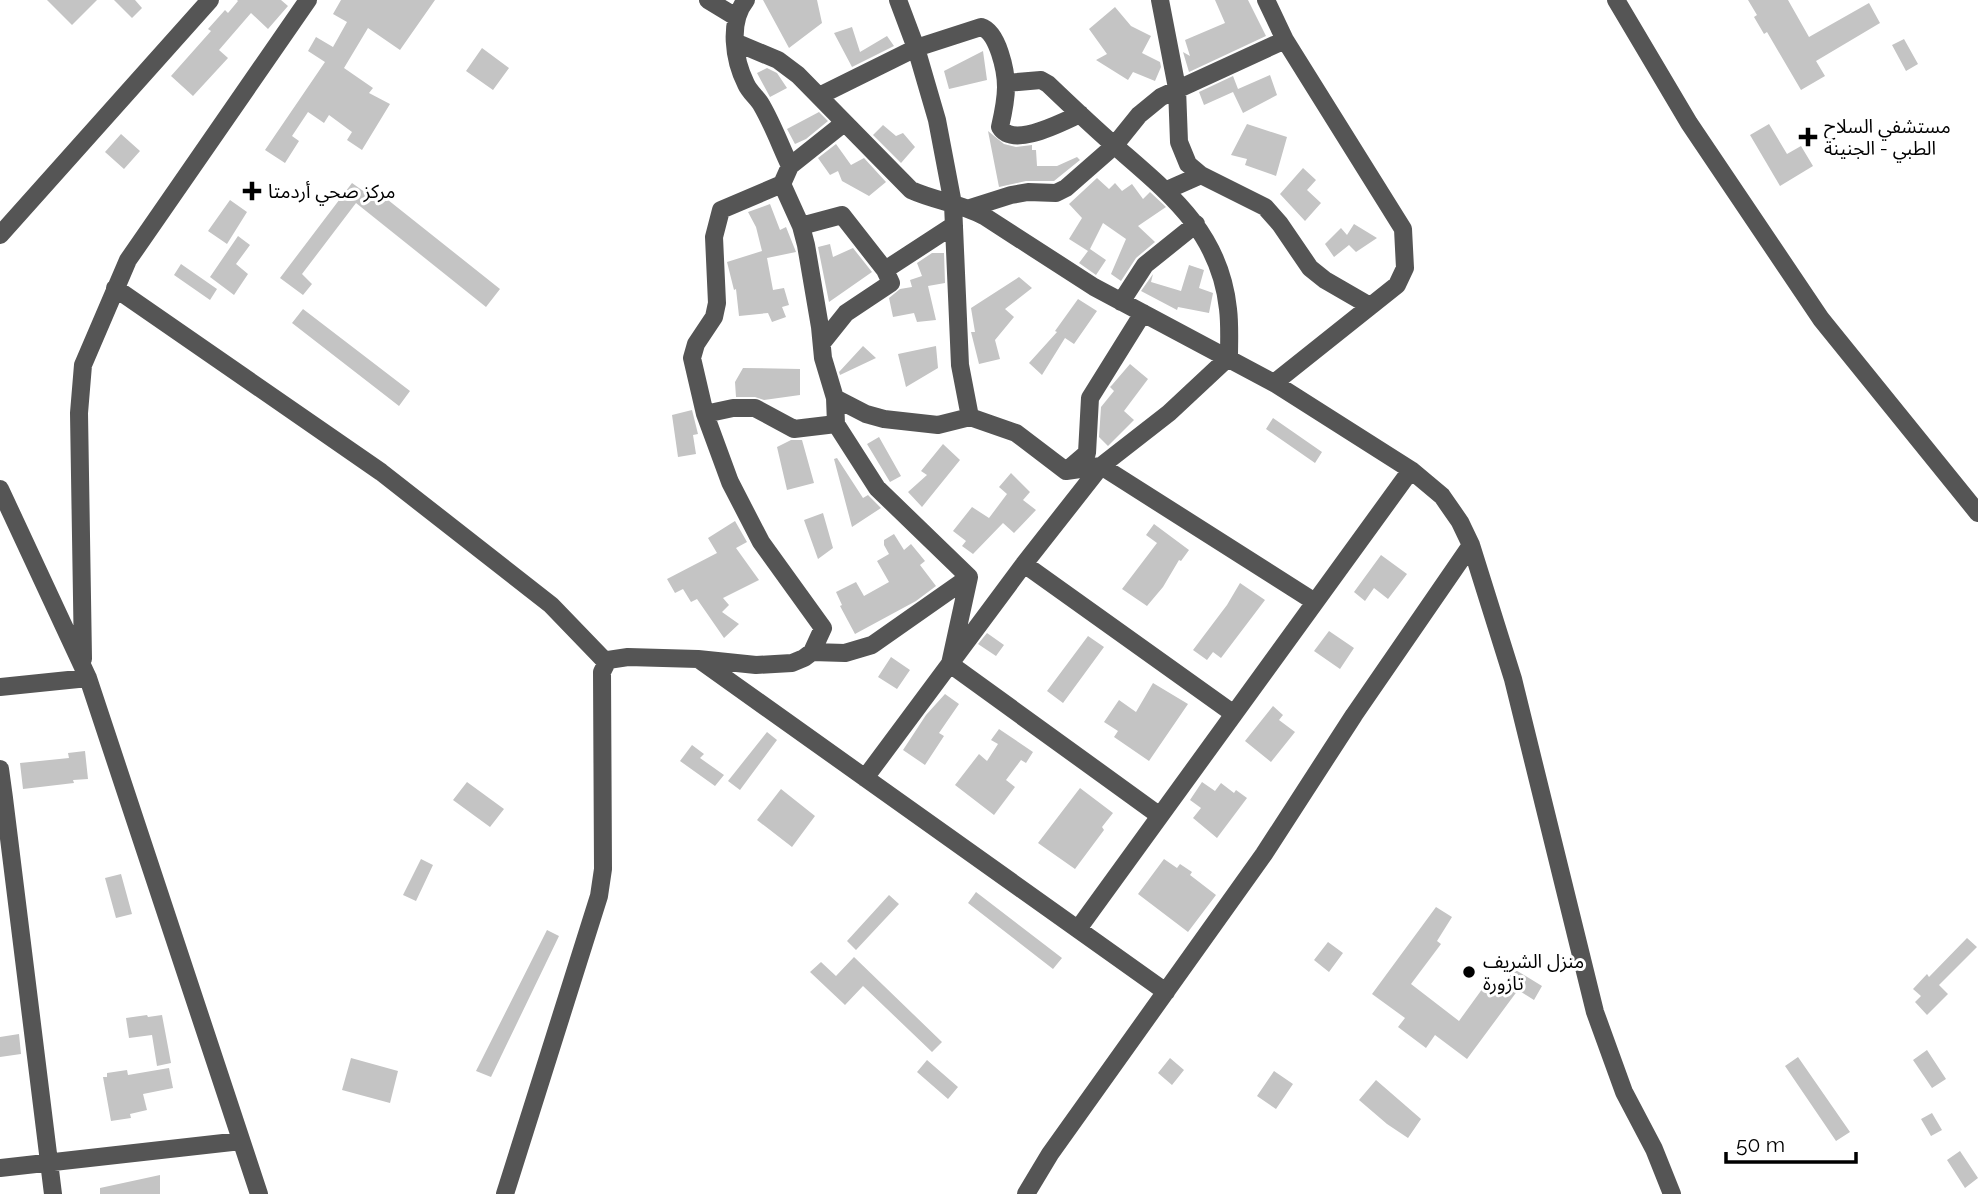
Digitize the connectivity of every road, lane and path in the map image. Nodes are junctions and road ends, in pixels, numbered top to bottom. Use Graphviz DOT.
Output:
graph roads {
  1 [pos="210,0"];
  2 [pos="308,0"];
  3 [pos="708,0"];
  4 [pos="747,0"];
  5 [pos="898,0"];
  6 [pos="1160,0"];
  7 [pos="1266,0"];
  8 [pos="1616,0"];
  9 [pos="736,17"];
  10 [pos="1285,40"];
  11 [pos="735,42"];
  12 [pos="916,48"];
  13 [pos="1006,83"];
  14 [pos="1177,88"];
  15 [pos="819,96"];
  16 [pos="1080,114"];
  17 [pos="844,123"];
  18 [pos="1114,146"];
  19 [pos="790,166"];
  20 [pos="1201,175"];
  21 [pos="782,184"];
  22 [pos="1167,190"];
  23 [pos="961,206"];
  24 [pos="1196,224"];
  25 [pos="954,225"];
  26 [pos="801,226"];
  27 [pos="0,235"];
  28 [pos="884,270"];
  29 [pos="115,288"];
  30 [pos="1121,302"];
  31 [pos="1370,306"];
  32 [pos="1143,313"];
  33 [pos="821,343"];
  34 [pos="1229,357"];
  35 [pos="1274,383"];
  36 [pos="835,398"];
  37 [pos="705,414"];
  38 [pos="970,417"];
  39 [pos="836,424"];
  40 [pos="1101,466"];
  41 [pos="1411,470"];
  42 [pos="1066,471"];
  43 [pos="0,489"];
  44 [pos="1978,513"];
  45 [pos="1471,545"];
  46 [pos="1024,564"];
  47 [pos="969,577"];
  48 [pos="1315,603"];
  49 [pos="811,652"];
  50 [pos="698,659"];
  51 [pos="606,662"];
  52 [pos="950,664"];
  53 [pos="86,673"];
  54 [pos="0,687"];
  55 [pos="1234,713"];
  56 [pos="0,769"];
  57 [pos="865,778"];
  58 [pos="2,798"];
  59 [pos="1160,816"];
  60 [pos="1078,929"];
  61 [pos="1166,992"];
  62 [pos="241,1141"];
  63 [pos="50,1162"];
  64 [pos="0,1168"];
  65 [pos="53,1194"];
  66 [pos="259,1194"];
  67 [pos="505,1194"];
  68 [pos="1026,1194"];
  69 [pos="1672,1194"];
  1 -- 27 [label="street"];
  2 -- 29 [label="street"];
  3 -- 9 [label="street"];
  4 -- 9 [label="street"];
  5 -- 12 [label="street"];
  6 -- 14 [label="street"];
  7 -- 10 [label="street"];
  8 -- 44 [label="street"];
  9 -- 11 [label="street"];
  10 -- 14 [label="street"];
  10 -- 31 [label="street"];
  11 -- 15 [label="street"];
  11 -- 19 [label="street"];
  12 -- 13 [label="street"];
  12 -- 15 [label="street"];
  12 -- 23 [label="street"];
  13 -- 16 [label="street"];
  13 -- 16 [label="street"];
  14 -- 18 [label="street"];
  14 -- 20 [label="street"];
  15 -- 17 [label="street"];
  16 -- 18 [label="street"];
  17 -- 19 [label="street"];
  17 -- 23 [label="street"];
  18 -- 22 [label="street"];
  18 -- 23 [label="street"];
  19 -- 21 [label="street"];
  20 -- 22 [label="street"];
  20 -- 31 [label="street"];
  21 -- 26 [label="street"];
  21 -- 37 [label="street"];
  22 -- 24 [label="street"];
  23 -- 25 [label="street"];
  23 -- 30 [label="street"];
  24 -- 30 [label="street"];
  24 -- 34 [label="street"];
  25 -- 28 [label="street"];
  25 -- 38 [label="street"];
  26 -- 28 [label="street"];
  26 -- 33 [label="street"];
  28 -- 33 [label="street"];
  29 -- 51 [label="street"];
  29 -- 53 [label="street"];
  30 -- 32 [label="street"];
  31 -- 35 [label="street"];
  32 -- 34 [label="street"];
  32 -- 42 [label="street"];
  33 -- 36 [label="street"];
  34 -- 35 [label="street"];
  34 -- 40 [label="street"];
  35 -- 41 [label="street"];
  36 -- 38 [label="street"];
  36 -- 39 [label="street"];
  37 -- 39 [label="street"];
  37 -- 49 [label="street"];
  38 -- 42 [label="street"];
  39 -- 47 [label="street"];
  40 -- 42 [label="street"];
  40 -- 46 [label="street"];
  40 -- 48 [label="street"];
  41 -- 45 [label="street"];
  41 -- 48 [label="street"];
  43 -- 53 [label="street"];
  45 -- 61 [label="street"];
  45 -- 69 [label="street"];
  46 -- 52 [label="street"];
  46 -- 55 [label="street"];
  47 -- 49 [label="street"];
  47 -- 52 [label="street"];
  48 -- 55 [label="street"];
  49 -- 50 [label="street"];
  50 -- 51 [label="street"];
  50 -- 57 [label="street"];
  51 -- 67 [label="street"];
  52 -- 57 [label="street"];
  52 -- 59 [label="street"];
  53 -- 54 [label="street"];
  53 -- 62 [label="street"];
  55 -- 59 [label="street"];
  56 -- 58 [label="street"];
  57 -- 60 [label="street"];
  58 -- 63 [label="street"];
  59 -- 60 [label="street"];
  60 -- 61 [label="street"];
  61 -- 68 [label="street"];
  62 -- 63 [label="street"];
  62 -- 66 [label="street"];
  63 -- 64 [label="street"];
  63 -- 65 [label="street"];
}
